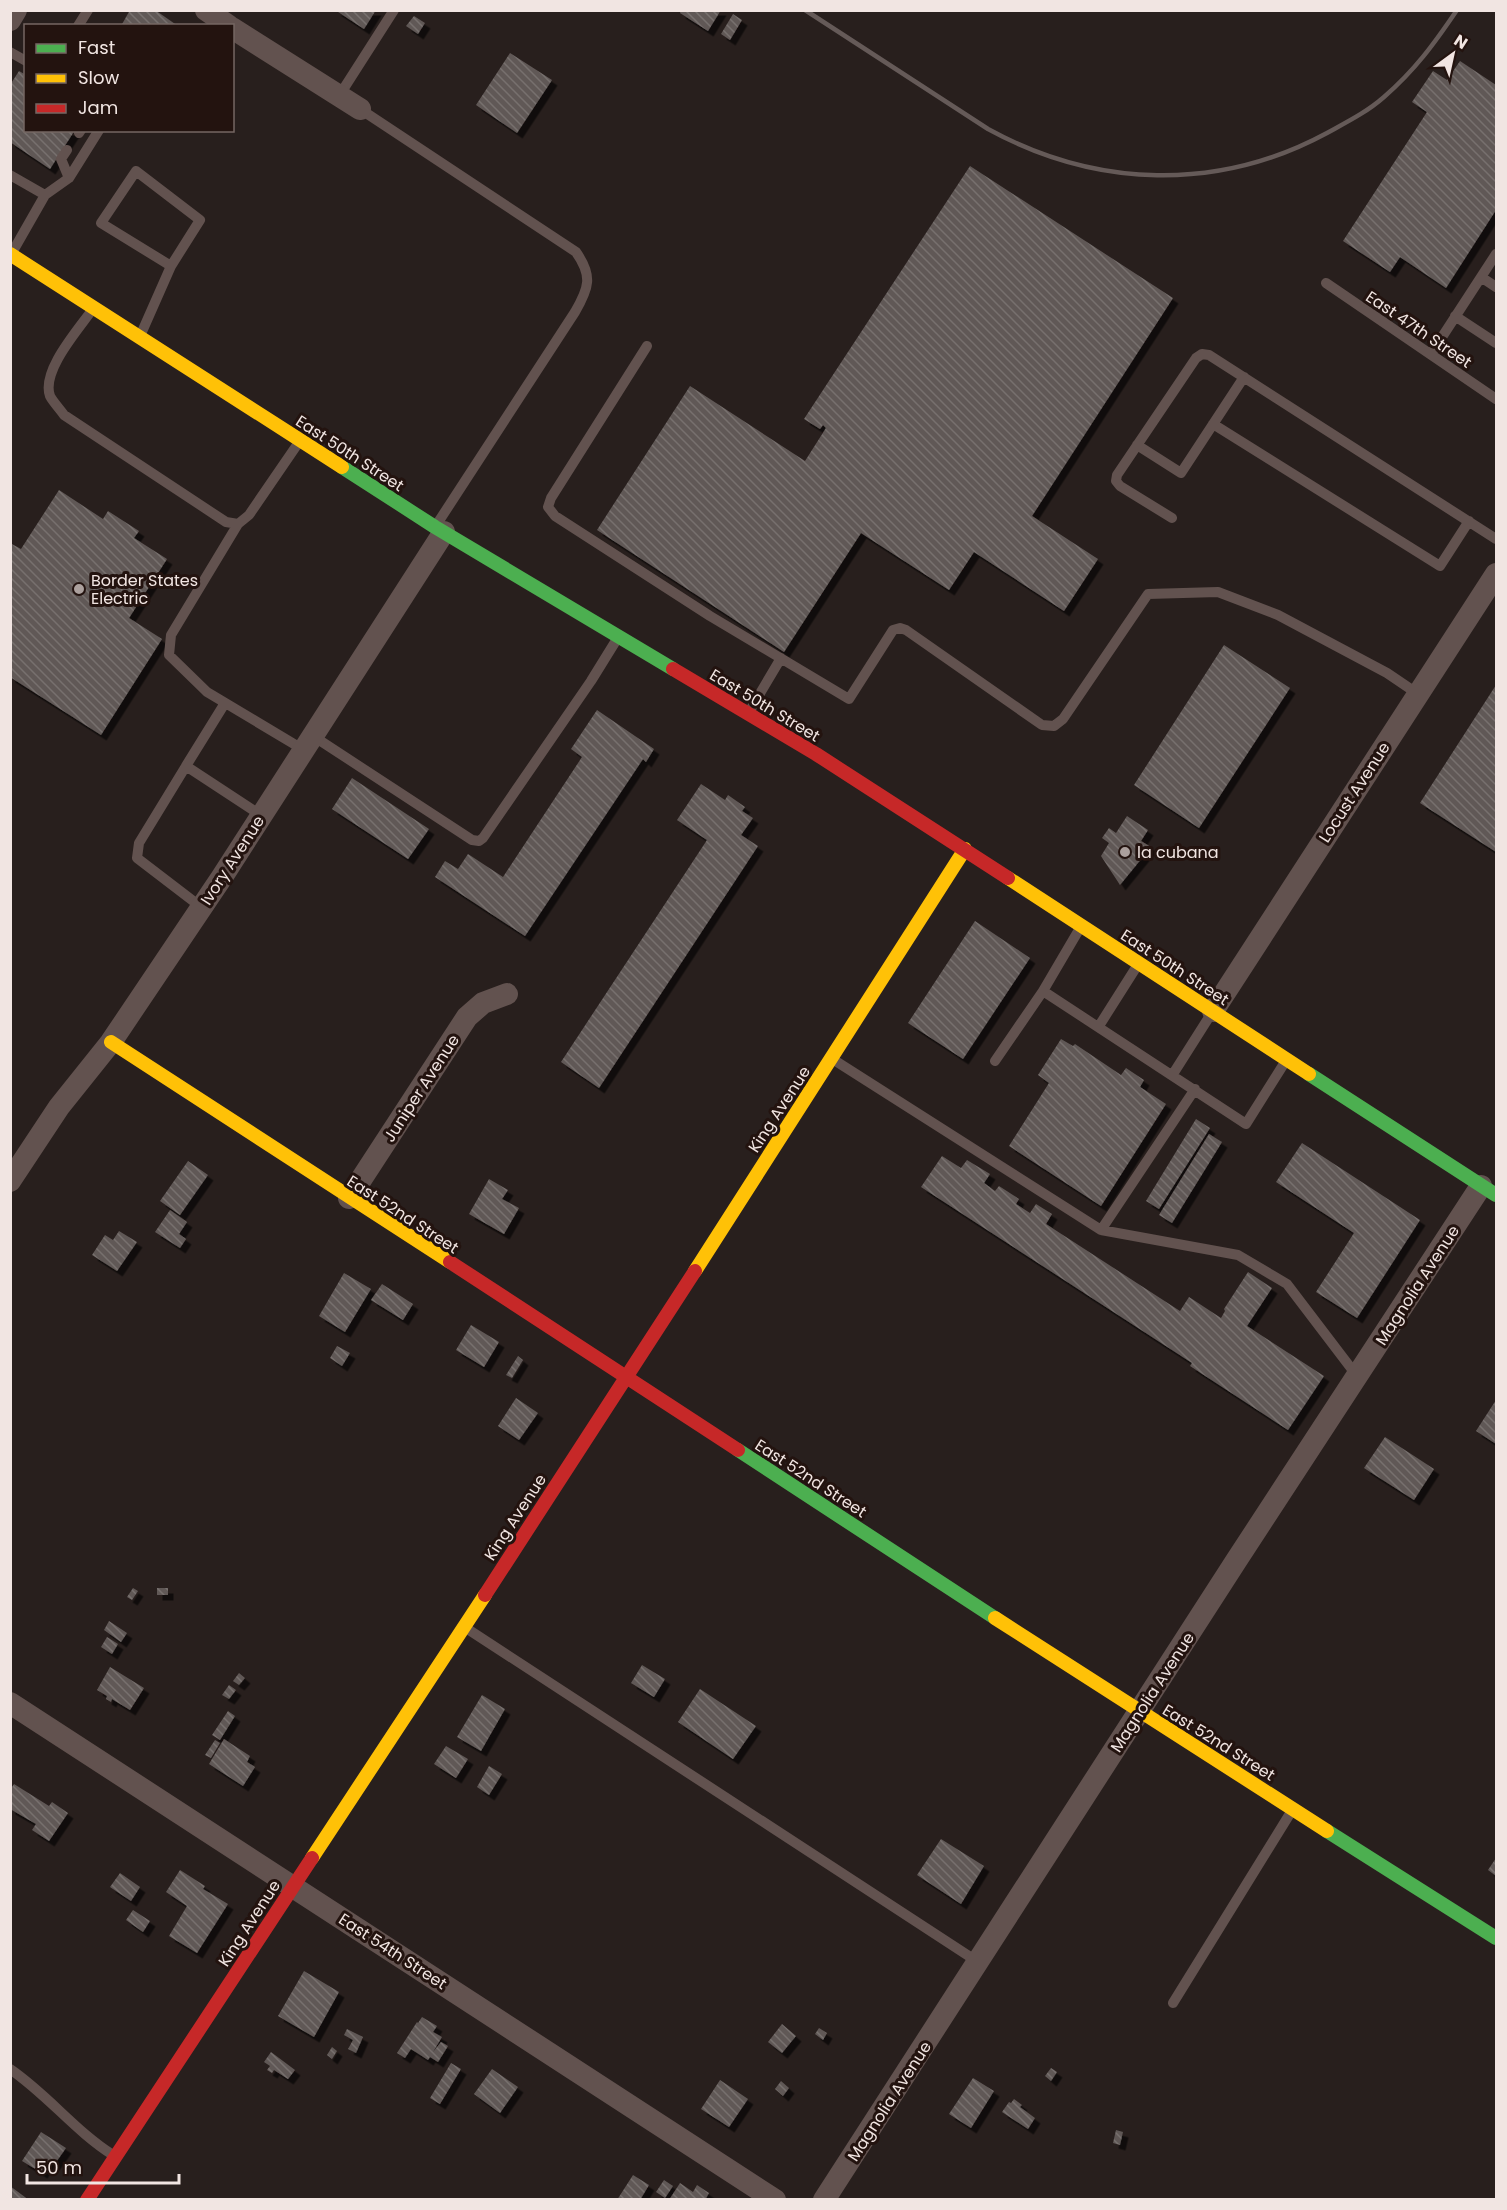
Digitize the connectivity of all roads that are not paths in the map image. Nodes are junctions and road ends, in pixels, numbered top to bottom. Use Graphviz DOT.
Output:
graph roads {
  1 [pos="16,10"];
  2 [pos="88,10"];
  3 [pos="206,10"];
  4 [pos="394,10"];
  5 [pos="10,20"];
  6 [pos="79,24"];
  7 [pos="227,24"];
  8 [pos="234,29"];
  9 [pos="10,52"];
  10 [pos="24,60"];
  11 [pos="339,96"];
  12 [pos="360,109"];
  13 [pos="98,132"];
  14 [pos="68,150"];
  15 [pos="10,175"];
  16 [pos="69,178"];
  17 [pos="45,195"];
  18 [pos="11,254"];
  19 [pos="1497,254"];
  20 [pos="171,266"];
  21 [pos="1481,277"];
  22 [pos="1326,283"];
  23 [pos="1497,287"];
  24 [pos="94,307"];
  25 [pos="1455,316"];
  26 [pos="140,337"];
  27 [pos="1497,343"];
  28 [pos="647,346"];
  29 [pos="1431,354"];
  30 [pos="1244,377"];
  31 [pos="1497,399"];
  32 [pos="1213,424"];
  33 [pos="300,441"];
  34 [pos="1137,445"];
  35 [pos="1172,518"];
  36 [pos="1469,521"];
  37 [pos="238,524"];
  38 [pos="440,530"];
  39 [pos="1497,539"];
  40 [pos="1497,574"];
  41 [pos="619,636"];
  42 [pos="781,658"];
  43 [pos="1418,694"];
  44 [pos="225,703"];
  45 [pos="748,714"];
  46 [pos="308,743"];
  47 [pos="186,766"];
  48 [pos="262,816"];
  49 [pos="965,849"];
  50 [pos="201,907"];
  51 [pos="1082,926"];
  52 [pos="1139,963"];
  53 [pos="1043,991"];
  54 [pos="507,994"];
  55 [pos="1213,1011"];
  56 [pos="1099,1026"];
  57 [pos="111,1042"];
  58 [pos="831,1058"];
  59 [pos="1286,1059"];
  60 [pos="995,1061"];
  61 [pos="1173,1074"];
  62 [pos="1195,1089"];
  63 [pos="10,1181"];
  64 [pos="1491,1187"];
  65 [pos="349,1198"];
  66 [pos="1101,1230"];
  67 [pos="1357,1376"];
  68 [pos="627,1378"];
  69 [pos="463,1626"];
  70 [pos="10,1703"];
  71 [pos="1140,1712"];
  72 [pos="1293,1809"];
  73 [pos="293,1886"];
  74 [pos="1497,1938"];
  75 [pos="978,1963"];
  76 [pos="1173,2003"];
  77 [pos="10,2069"];
  78 [pos="115,2157"];
  79 [pos="87,2199"];
  80 [pos="775,2199"];
  81 [pos="824,2199"];
  1 -- 5 [label="street"];
  2 -- 6 [label="lane"];
  3 -- 7 [label="street"];
  4 -- 11 [label="lane"];
  8 -- 11 [label="street"];
  9 -- 10 [label="lane"];
  11 -- 12 [label="street"];
  12 -- 38 [label="lane"];
  13 -- 16 [label="lane"];
  14 -- 16 [label="lane"];
  15 -- 17 [label="lane"];
  16 -- 17 [label="lane"];
  17 -- 18 [label="lane"];
  18 -- 24 [label="street, East 50th Street"];
  19 -- 21 [label="lane"];
  20 -- 20 [label="lane"];
  20 -- 26 [label="lane"];
  21 -- 23 [label="lane"];
  21 -- 25 [label="lane"];
  22 -- 29 [label="lane, East 47th Street"];
  24 -- 26 [label="street, East 50th Street"];
  24 -- 37 [label="lane"];
  25 -- 27 [label="lane"];
  25 -- 29 [label="lane"];
  26 -- 33 [label="street, East 50th Street"];
  28 -- 42 [label="lane"];
  29 -- 31 [label="lane, East 47th Street"];
  30 -- 32 [label="lane"];
  30 -- 34 [label="lane"];
  30 -- 36 [label="lane"];
  32 -- 34 [label="lane"];
  32 -- 36 [label="lane"];
  33 -- 37 [label="lane"];
  33 -- 38 [label="street, East 50th Street"];
  34 -- 35 [label="lane"];
  36 -- 39 [label="lane"];
  37 -- 44 [label="lane"];
  38 -- 41 [label="street, East 50th Street"];
  38 -- 46 [label="street, Ivory Avenue"];
  40 -- 43 [label="street, Locust Avenue"];
  41 -- 45 [label="street, East 50th Street"];
  41 -- 46 [label="lane"];
  42 -- 43 [label="lane"];
  42 -- 45 [label="lane"];
  43 -- 55 [label="street, Locust Avenue"];
  44 -- 46 [label="lane"];
  44 -- 47 [label="lane"];
  45 -- 49 [label="street, East 50th Street"];
  46 -- 48 [label="street, Ivory Avenue"];
  47 -- 48 [label="lane"];
  47 -- 50 [label="lane"];
  48 -- 50 [label="street, Ivory Avenue"];
  49 -- 51 [label="street, East 50th Street"];
  49 -- 58 [label="street, King Avenue"];
  50 -- 57 [label="street, Ivory Avenue"];
  51 -- 52 [label="street, East 50th Street"];
  51 -- 53 [label="lane"];
  52 -- 55 [label="street, East 50th Street"];
  52 -- 56 [label="lane"];
  53 -- 56 [label="lane"];
  53 -- 60 [label="lane"];
  54 -- 65 [label="street, Juniper Avenue"];
  55 -- 59 [label="street, East 50th Street"];
  55 -- 61 [label="lane"];
  56 -- 61 [label="lane"];
  57 -- 63 [label="street, Ivory Avenue"];
  57 -- 65 [label="street, East 52nd Street"];
  58 -- 66 [label="lane"];
  58 -- 68 [label="street, King Avenue"];
  59 -- 62 [label="lane"];
  59 -- 64 [label="street, East 50th Street"];
  61 -- 62 [label="lane"];
  62 -- 66 [label="lane"];
  64 -- 67 [label="street, Magnolia Avenue"];
  65 -- 68 [label="street, East 52nd Street"];
  66 -- 67 [label="lane"];
  67 -- 71 [label="street, Magnolia Avenue"];
  68 -- 69 [label="street, King Avenue"];
  68 -- 71 [label="street, East 52nd Street"];
  69 -- 73 [label="street, King Avenue"];
  69 -- 75 [label="lane"];
  70 -- 73 [label="street, East 54th Street"];
  71 -- 72 [label="street, East 52nd Street"];
  71 -- 75 [label="street, Magnolia Avenue"];
  72 -- 74 [label="street, East 52nd Street"];
  72 -- 76 [label="lane"];
  73 -- 78 [label="street, King Avenue"];
  73 -- 80 [label="street, East 54th Street"];
  75 -- 81 [label="street, Magnolia Avenue"];
  77 -- 78 [label="lane"];
  78 -- 79 [label="street, King Avenue"];
}
